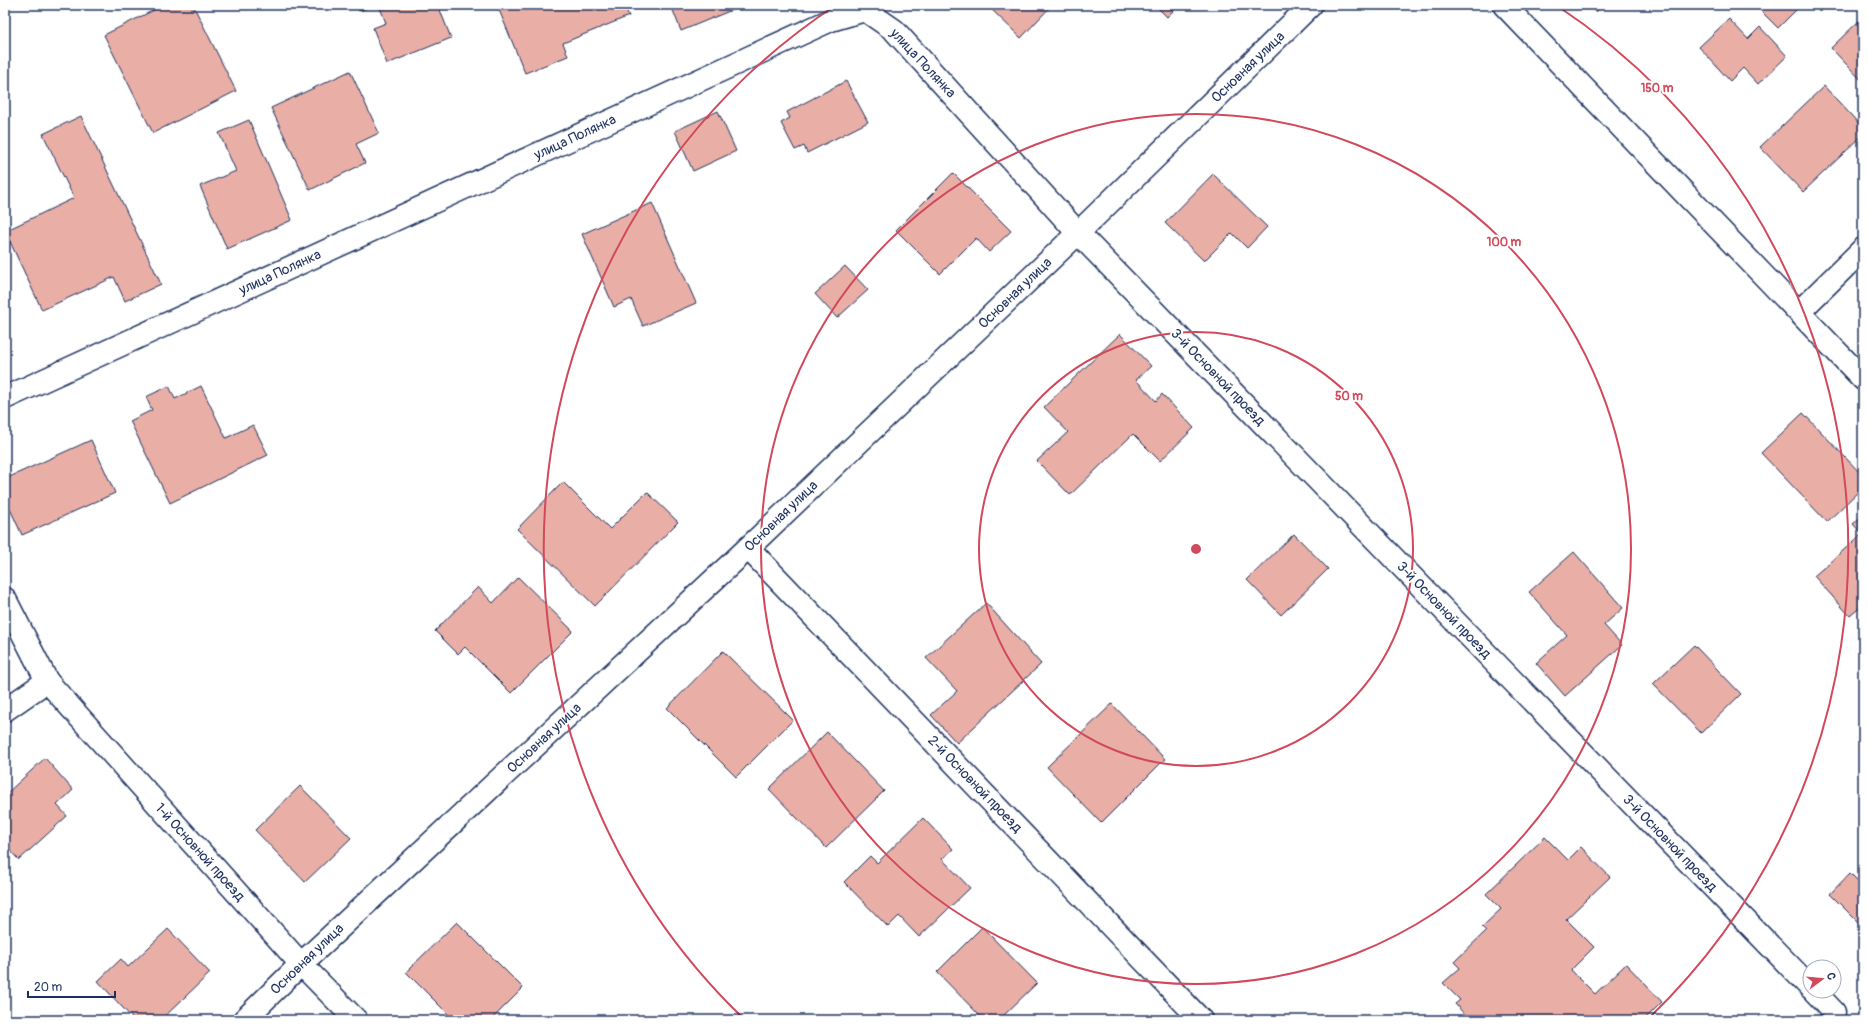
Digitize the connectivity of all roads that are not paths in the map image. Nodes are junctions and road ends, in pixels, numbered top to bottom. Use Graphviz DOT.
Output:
graph roads {
  1 [pos="1311,5"];
  2 [pos="1504,5"];
  3 [pos="1078,233"];
  4 [pos="1863,249"];
  5 [pos="1800,311"];
  6 [pos="1863,379"];
  7 [pos="5,398"];
  8 [pos="748,548"];
  9 [pos="5,599"];
  10 [pos="47,681"];
  11 [pos="5,710"];
  12 [pos="300,964"];
  13 [pos="1802,979"];
  14 [pos="1822,999"];
  15 [pos="1834,1012"];
  16 [pos="244,1020"];
  17 [pos="356,1020"];
  18 [pos="1201,1020"];
  1 -- 3 [label="street, Основная улица"];
  2 -- 5 [label="street"];
  3 -- 7 [label="street, улица Полянка"];
  3 -- 8 [label="street, Основная улица"];
  3 -- 13 [label="street, 3-й Основной проезд"];
  4 -- 5 [label="street"];
  5 -- 6 [label="street"];
  8 -- 12 [label="street, Основная улица"];
  8 -- 18 [label="street, 2-й Основной проезд"];
  9 -- 10 [label="street, 1-й Основной проезд"];
  10 -- 11 [label="street"];
  10 -- 12 [label="street, 1-й Основной проезд"];
  12 -- 16 [label="street, Основная улица"];
  12 -- 17 [label="street, 1-й Основной проезд"];
  14 -- 15 [label="street"];
}
